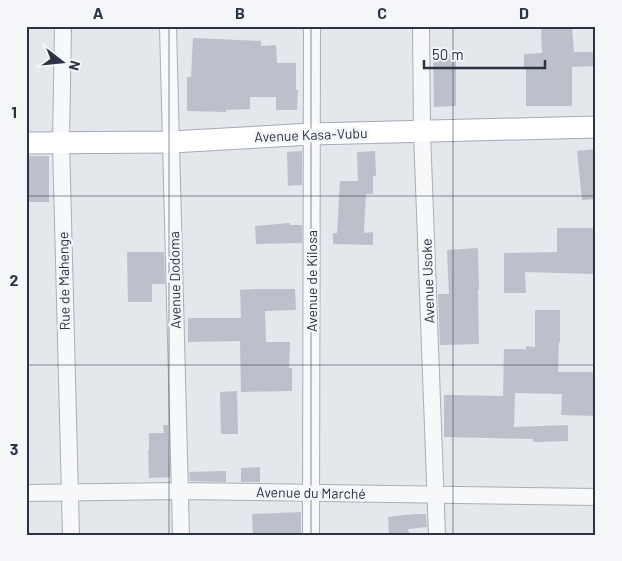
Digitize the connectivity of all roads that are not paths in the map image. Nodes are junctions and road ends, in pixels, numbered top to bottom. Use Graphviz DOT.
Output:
graph roads {
  1 [pos="63,26"];
  2 [pos="168,26"];
  3 [pos="312,26"];
  4 [pos="422,26"];
  5 [pos="596,127"];
  6 [pos="422,132"];
  7 [pos="312,134"];
  8 [pos="61,142"];
  9 [pos="171,142"];
  10 [pos="26,143"];
  11 [pos="180,491"];
  12 [pos="311,492"];
  13 [pos="70,493"];
  14 [pos="26,494"];
  15 [pos="436,495"];
  16 [pos="596,497"];
  17 [pos="70,535"];
  18 [pos="180,535"];
  19 [pos="311,535"];
  20 [pos="437,535"];
  1 -- 8 [label="street, Rue de Mahenge"];
  2 -- 9 [label="street, Avenue Dodoma"];
  3 -- 7 [label="street, Avenue de Kilosa"];
  4 -- 6 [label="street, Avenue Usoke"];
  5 -- 6 [label="main road, Avenue Kasa-Vubu"];
  6 -- 7 [label="main road, Avenue Kasa-Vubu"];
  6 -- 15 [label="street, Avenue Usoke"];
  7 -- 9 [label="main road, Avenue Kasa-Vubu"];
  7 -- 12 [label="street, Avenue de Kilosa"];
  8 -- 9 [label="main road, Avenue Kasa-Vubu"];
  8 -- 10 [label="main road, Avenue Kasa-Vubu"];
  8 -- 13 [label="street, Rue de Mahenge"];
  9 -- 11 [label="street, Avenue Dodoma"];
  11 -- 12 [label="street, Avenue du Marché"];
  11 -- 13 [label="street, Avenue du Marché"];
  11 -- 18 [label="street, Avenue Dodoma"];
  12 -- 15 [label="street, Avenue du Marché"];
  12 -- 19 [label="street, Avenue de Kilosa"];
  13 -- 14 [label="street, Avenue du Marché"];
  13 -- 17 [label="street, Rue de Mahenge"];
  15 -- 16 [label="street, Avenue du Marché"];
  15 -- 20 [label="street, Avenue Usoke"];
}
